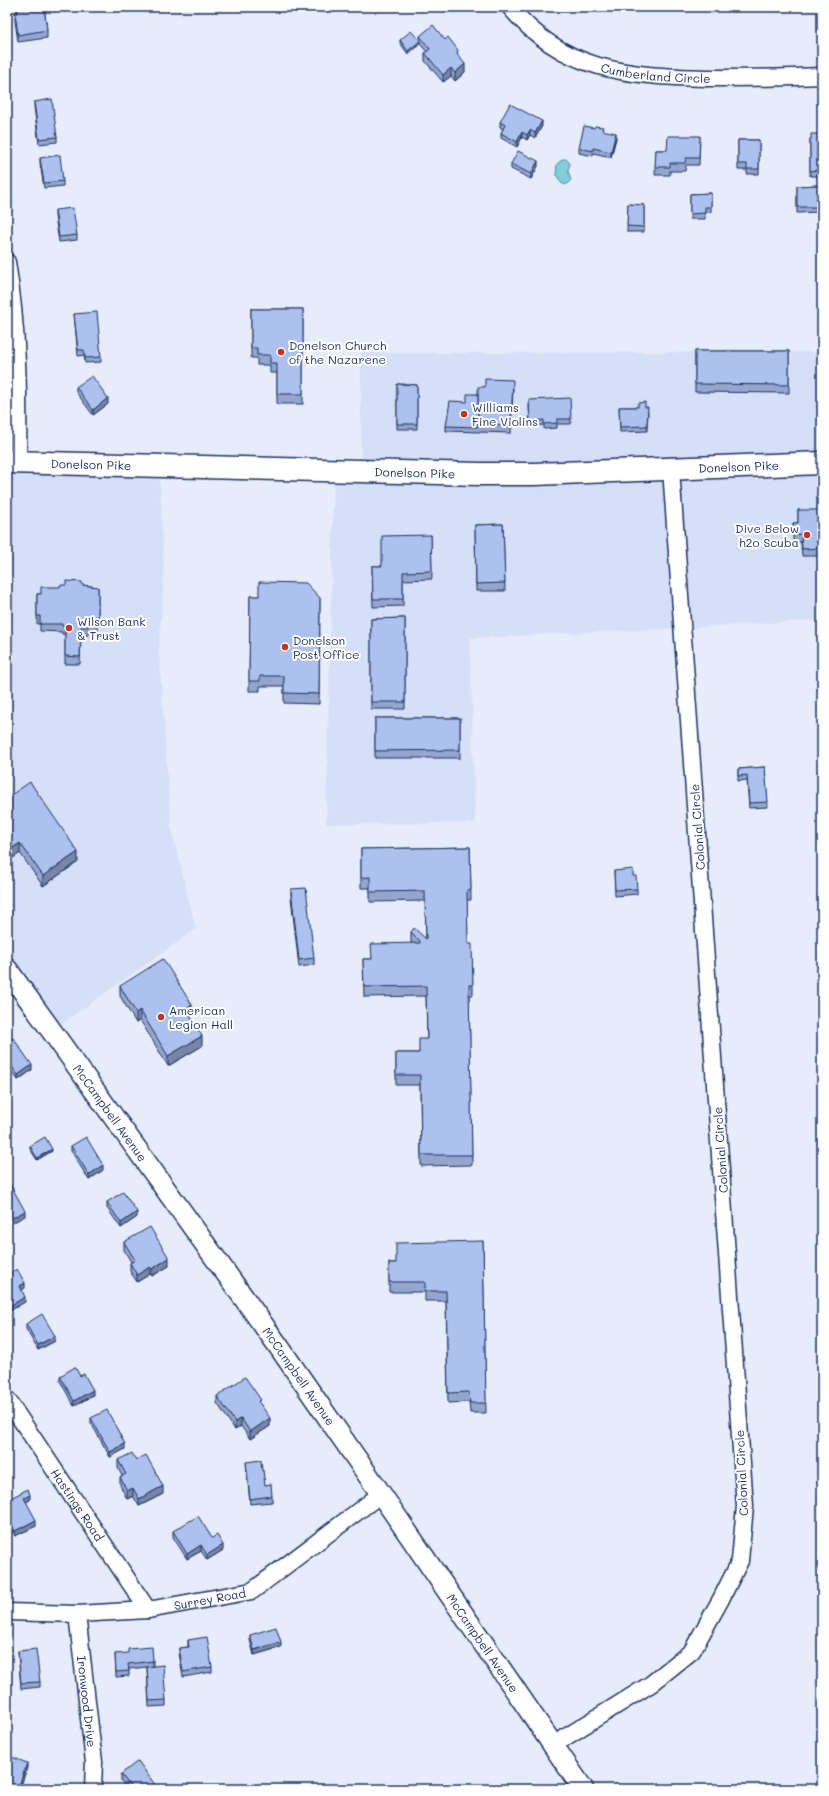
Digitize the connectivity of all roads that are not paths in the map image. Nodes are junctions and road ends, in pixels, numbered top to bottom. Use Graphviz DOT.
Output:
graph roads {
  1 [pos="510,7"];
  2 [pos="822,76"];
  3 [pos="7,262"];
  4 [pos="13,462"];
  5 [pos="822,463"];
  6 [pos="670,469"];
  7 [pos="7,969"];
  8 [pos="7,1400"];
  9 [pos="381,1494"];
  10 [pos="148,1610"];
  11 [pos="7,1612"];
  12 [pos="77,1614"];
  13 [pos="553,1745"];
  14 [pos="94,1789"];
  15 [pos="583,1789"];
  1 -- 2 [label="street, Cumberland Circle"];
  3 -- 4 [label="street"];
  4 -- 6 [label="main road, Donelson Pike"];
  5 -- 6 [label="main road, Donelson Pike"];
  6 -- 13 [label="street, Colonial Circle"];
  7 -- 9 [label="street, McCampbell Avenue"];
  8 -- 10 [label="street, Hastings Road"];
  9 -- 10 [label="street, Surrey Road"];
  9 -- 13 [label="street, McCampbell Avenue"];
  10 -- 12 [label="street, Surrey Road"];
  11 -- 12 [label="street, Surrey Road"];
  12 -- 14 [label="street, Ironwood Drive"];
  13 -- 15 [label="street, McCampbell Avenue"];
}
